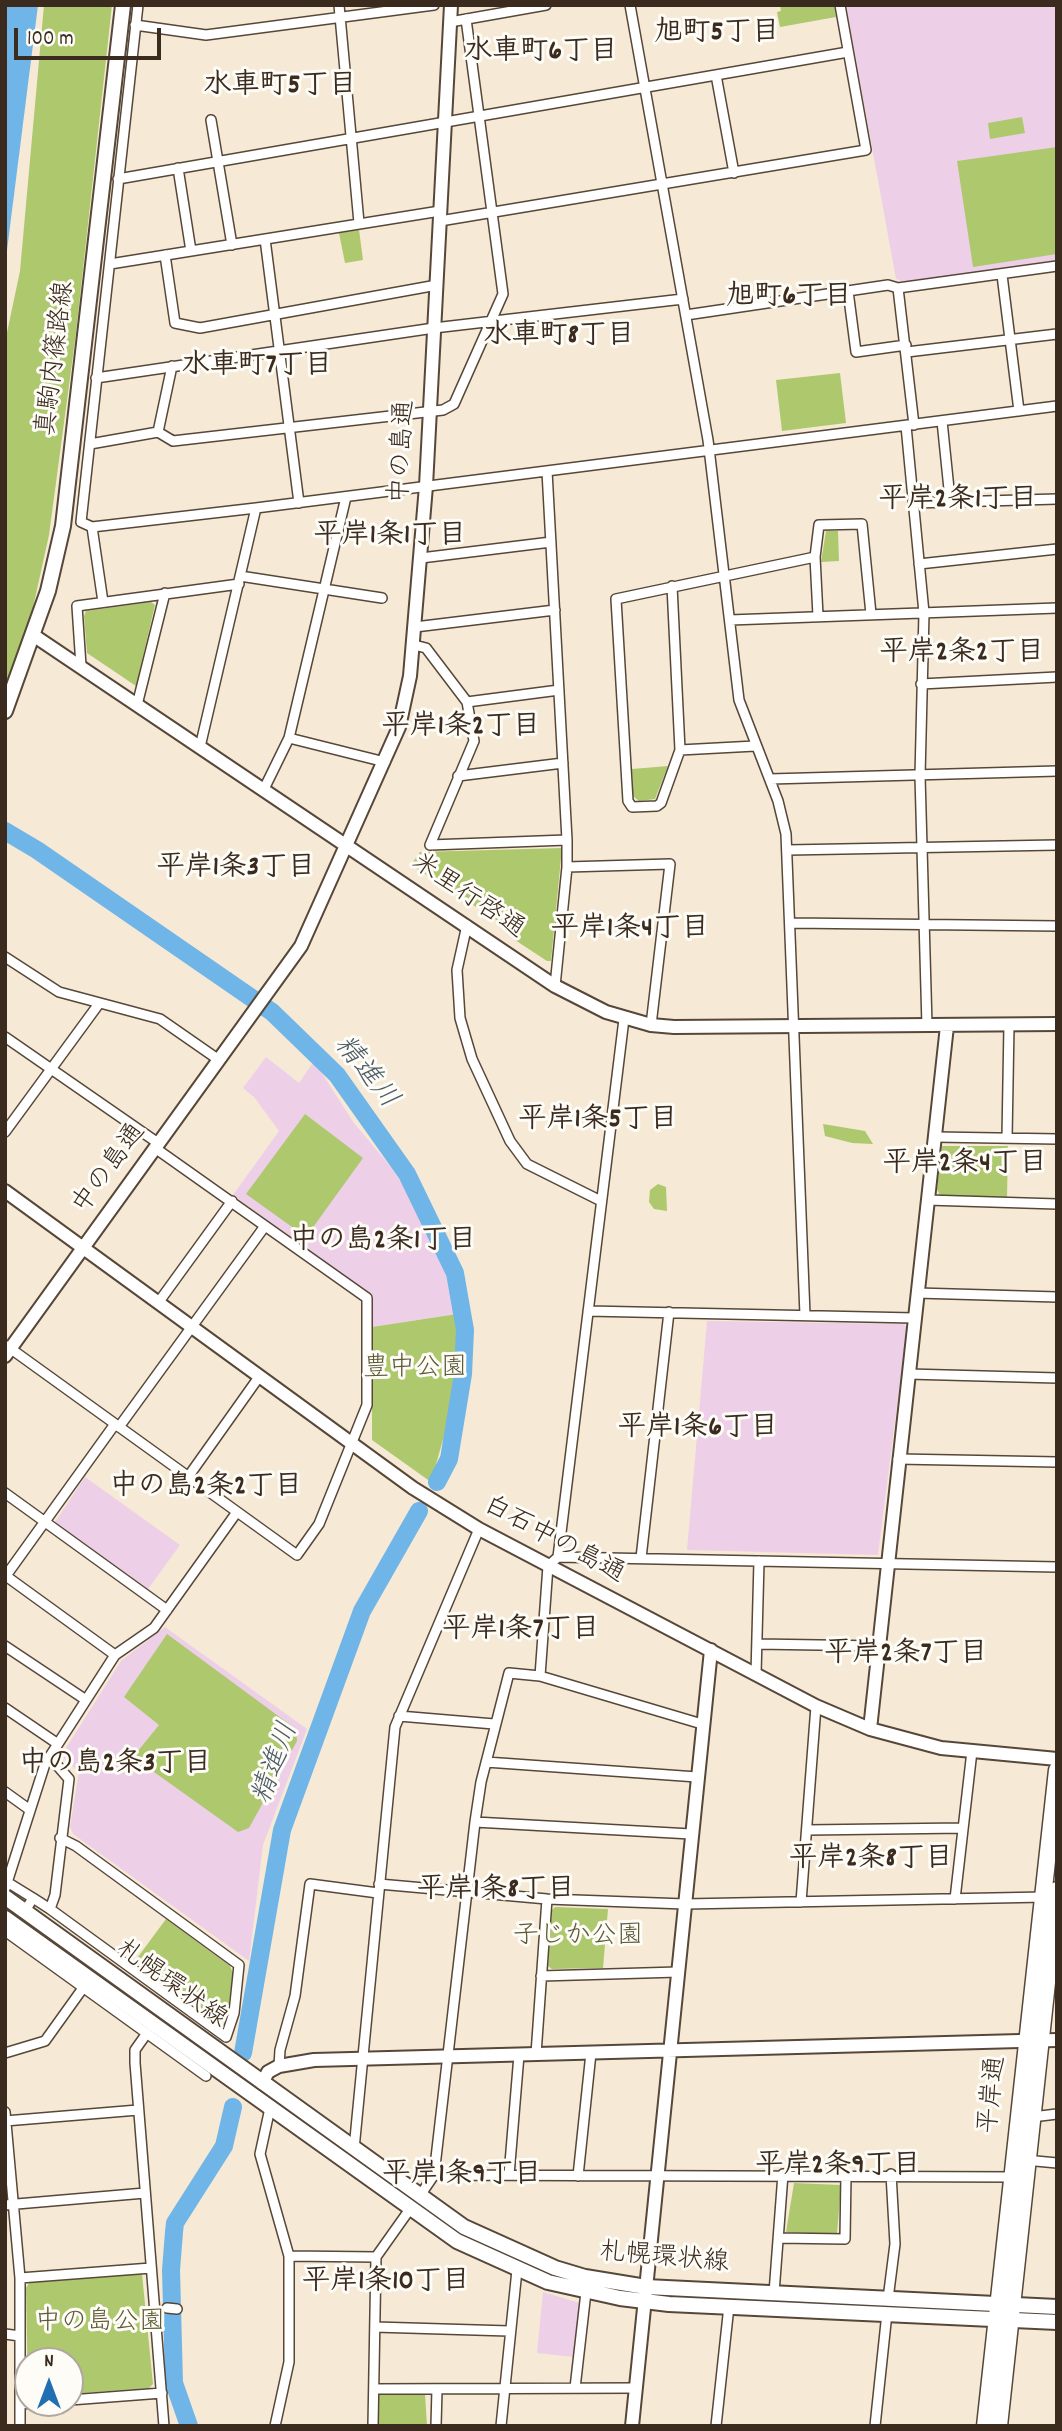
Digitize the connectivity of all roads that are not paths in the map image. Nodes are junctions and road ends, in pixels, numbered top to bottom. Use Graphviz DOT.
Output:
graph roads {
  1 [pos="122,5"];
  2 [pos="138,5"];
  3 [pos="339,5"];
  4 [pos="435,5"];
  5 [pos="450,5"];
  6 [pos="546,5"];
  7 [pos="630,5"];
  8 [pos="840,5"];
  9 [pos="340,18"];
  10 [pos="466,19"];
  11 [pos="450,22"];
  12 [pos="135,25"];
  13 [pos="848,52"];
  14 [pos="716,75"];
  15 [pos="645,88"];
  16 [pos="478,116"];
  17 [pos="211,120"];
  18 [pos="445,122"];
  19 [pos="351,138"];
  20 [pos="218,161"];
  21 [pos="178,168"];
  22 [pos="734,173"];
  23 [pos="118,179"];
  24 [pos="662,186"];
  25 [pos="491,214"];
  26 [pos="440,216"];
  27 [pos="359,223"];
  28 [pos="265,239"];
  29 [pos="232,245"];
  30 [pos="191,251"];
  31 [pos="165,256"];
  32 [pos="110,264"];
  33 [pos="1057,267"];
  34 [pos="1002,275"];
  35 [pos="437,285"];
  36 [pos="898,288"];
  37 [pos="848,291"];
  38 [pos="682,299"];
  39 [pos="275,314"];
  40 [pos="686,315"];
  41 [pos="492,322"];
  42 [pos="434,328"];
  43 [pos="1057,334"];
  44 [pos="1010,340"];
  45 [pos="906,348"];
  46 [pos="280,349"];
  47 [pos="172,366"];
  48 [pos="96,377"];
  49 [pos="1057,406"];
  50 [pos="430,410"];
  51 [pos="1020,411"];
  52 [pos="942,421"];
  53 [pos="910,425"];
  54 [pos="290,426"];
  55 [pos="158,432"];
  56 [pos="90,444"];
  57 [pos="709,450"];
  58 [pos="547,471"];
  59 [pos="426,486"];
  60 [pos="346,497"];
  61 [pos="950,499"];
  62 [pos="1057,499"];
  63 [pos="299,503"];
  64 [pos="914,503"];
  65 [pos="256,509"];
  66 [pos="92,527"];
  67 [pos="551,542"];
  68 [pos="1057,549"];
  69 [pos="815,557"];
  70 [pos="421,558"];
  71 [pos="919,564"];
  72 [pos="725,574"];
  73 [pos="239,580"];
  74 [pos="671,586"];
  75 [pos="324,589"];
  76 [pos="165,593"];
  77 [pos="382,598"];
  78 [pos="103,602"];
  79 [pos="1057,608"];
  80 [pos="555,610"];
  81 [pos="924,613"];
  82 [pos="871,614"];
  83 [pos="818,616"];
  84 [pos="730,620"];
  85 [pos="415,627"];
  86 [pos="33,635"];
  87 [pos="414,645"];
  88 [pos="81,666"];
  89 [pos="1057,677"];
  90 [pos="921,684"];
  91 [pos="559,690"];
  92 [pos="467,702"];
  93 [pos="137,705"];
  94 [pos="5,711"];
  95 [pos="289,738"];
  96 [pos="755,746"];
  97 [pos="200,747"];
  98 [pos="681,750"];
  99 [pos="385,762"];
  100 [pos="563,763"];
  101 [pos="1057,771"];
  102 [pos="458,776"];
  103 [pos="920,776"];
  104 [pos="770,779"];
  105 [pos="264,789"];
  106 [pos="567,841"];
  107 [pos="1057,845"];
  108 [pos="347,846"];
  109 [pos="922,846"];
  110 [pos="788,850"];
  111 [pos="567,867"];
  112 [pos="791,923"];
  113 [pos="467,925"];
  114 [pos="924,926"];
  115 [pos="1057,926"];
  116 [pos="5,957"];
  117 [pos="555,986"];
  118 [pos="98,1004"];
  119 [pos="624,1019"];
  120 [pos="1057,1024"];
  121 [pos="651,1025"];
  122 [pos="927,1026"];
  123 [pos="947,1026"];
  124 [pos="1009,1026"];
  125 [pos="794,1027"];
  126 [pos="5,1037"];
  127 [pos="219,1060"];
  128 [pos="52,1069"];
  129 [pos="5,1132"];
  130 [pos="935,1137"];
  131 [pos="1007,1138"];
  132 [pos="1057,1139"];
  133 [pos="157,1146"];
  134 [pos="5,1191"];
  135 [pos="927,1200"];
  136 [pos="232,1201"];
  137 [pos="601,1201"];
  138 [pos="1057,1204"];
  139 [pos="265,1226"];
  140 [pos="82,1248"];
  141 [pos="917,1293"];
  142 [pos="1057,1297"];
  143 [pos="158,1303"];
  144 [pos="588,1311"];
  145 [pos="668,1312"];
  146 [pos="805,1315"];
  147 [pos="914,1318"];
  148 [pos="192,1327"];
  149 [pos="7,1350"];
  150 [pos="908,1374"];
  151 [pos="259,1377"];
  152 [pos="1057,1378"];
  153 [pos="117,1426"];
  154 [pos="350,1443"];
  155 [pos="898,1459"];
  156 [pos="1057,1462"];
  157 [pos="188,1477"];
  158 [pos="5,1493"];
  159 [pos="237,1512"];
  160 [pos="45,1521"];
  161 [pos="479,1529"];
  162 [pos="558,1557"];
  163 [pos="641,1558"];
  164 [pos="759,1561"];
  165 [pos="888,1563"];
  166 [pos="548,1566"];
  167 [pos="1057,1567"];
  168 [pos="5,1577"];
  169 [pos="167,1610"];
  170 [pos="758,1644"];
  171 [pos="5,1646"];
  172 [pos="879,1646"];
  173 [pos="710,1650"];
  174 [pos="115,1655"];
  175 [pos="756,1674"];
  176 [pos="540,1676"];
  177 [pos="86,1700"];
  178 [pos="816,1706"];
  179 [pos="5,1708"];
  180 [pos="399,1716"];
  181 [pos="494,1724"];
  182 [pos="702,1724"];
  183 [pos="870,1729"];
  184 [pos="58,1744"];
  185 [pos="972,1751"];
  186 [pos="50,1757"];
  187 [pos="1057,1759"];
  188 [pos="486,1762"];
  189 [pos="1057,1770"];
  190 [pos="697,1777"];
  191 [pos="5,1792"];
  192 [pos="30,1810"];
  193 [pos="475,1822"];
  194 [pos="963,1828"];
  195 [pos="807,1830"];
  196 [pos="691,1834"];
  197 [pos="60,1838"];
  198 [pos="379,1888"];
  199 [pos="6,1889"];
  200 [pos="467,1893"];
  201 [pos="1053,1894"];
  202 [pos="33,1898"];
  203 [pos="547,1899"];
  204 [pos="955,1899"];
  205 [pos="801,1902"];
  206 [pos="685,1904"];
  207 [pos="50,1909"];
  208 [pos="25,1911"];
  209 [pos="5,1918"];
  210 [pos="5,1930"];
  211 [pos="1054,1954"];
  212 [pos="678,1972"];
  213 [pos="541,1976"];
  214 [pos="83,1988"];
  215 [pos="147,2033"];
  216 [pos="1041,2041"];
  217 [pos="669,2051"];
  218 [pos="5,2053"];
  219 [pos="591,2053"];
  220 [pos="536,2054"];
  221 [pos="519,2055"];
  222 [pos="449,2056"];
  223 [pos="362,2059"];
  224 [pos="279,2066"];
  225 [pos="205,2076"];
  226 [pos="262,2083"];
  227 [pos="270,2108"];
  228 [pos="138,2110"];
  229 [pos="1057,2114"];
  230 [pos="1032,2117"];
  231 [pos="6,2118"];
  232 [pos="354,2150"];
  233 [pos="1020,2159"];
  234 [pos="1057,2163"];
  235 [pos="783,2174"];
  236 [pos="891,2174"];
  237 [pos="434,2175"];
  238 [pos="509,2175"];
  239 [pos="846,2175"];
  240 [pos="578,2176"];
  241 [pos="657,2177"];
  242 [pos="1018,2177"];
  243 [pos="145,2193"];
  244 [pos="419,2197"];
  245 [pos="10,2204"];
  246 [pos="411,2209"];
  247 [pos="779,2238"];
  248 [pos="289,2256"];
  249 [pos="376,2256"];
  250 [pos="151,2268"];
  251 [pos="517,2270"];
  252 [pos="20,2278"];
  253 [pos="586,2292"];
  254 [pos="774,2293"];
  255 [pos="645,2294"];
  256 [pos="729,2306"];
  257 [pos="888,2306"];
  258 [pos="1057,2307"];
  259 [pos="1004,2312"];
  260 [pos="1057,2322"];
  261 [pos="375,2327"];
  262 [pos="509,2331"];
  263 [pos="5,2334"];
  264 [pos="20,2336"];
  265 [pos="20,2347"];
  266 [pos="505,2388"];
  267 [pos="576,2388"];
  268 [pos="636,2388"];
  269 [pos="374,2389"];
  270 [pos="437,2389"];
  271 [pos="162,2393"];
  272 [pos="84,2399"];
  273 [pos="164,2426"];
  274 [pos="275,2426"];
  275 [pos="373,2426"];
  276 [pos="436,2426"];
  277 [pos="501,2426"];
  278 [pos="632,2426"];
  279 [pos="716,2426"];
  280 [pos="874,2426"];
  281 [pos="985,2426"];
  282 [pos="999,2426"];
  1 -- 86 [label="main road, 真駒内篠路線"];
  2 -- 12 [label="street"];
  3 -- 9 [label="street"];
  4 -- 9 [label="street"];
  5 -- 11 [label="street, 中の島通"];
  6 -- 10 [label="street"];
  7 -- 15 [label="street"];
  8 -- 13 [label="street"];
  9 -- 12 [label="street"];
  9 -- 19 [label="street"];
  10 -- 11 [label="street"];
  10 -- 16 [label="street"];
  11 -- 18 [label="street, 中の島通"];
  12 -- 23 [label="street"];
  13 -- 14 [label="street"];
  13 -- 22 [label="street"];
  14 -- 15 [label="street"];
  14 -- 22 [label="street"];
  15 -- 16 [label="street"];
  15 -- 24 [label="street"];
  16 -- 18 [label="street"];
  16 -- 25 [label="street"];
  17 -- 20 [label="street"];
  18 -- 19 [label="street"];
  18 -- 26 [label="street, 中の島通"];
  19 -- 20 [label="street"];
  19 -- 27 [label="street"];
  20 -- 21 [label="street"];
  20 -- 29 [label="street"];
  21 -- 23 [label="street"];
  21 -- 30 [label="street"];
  22 -- 24 [label="street"];
  23 -- 32 [label="street"];
  24 -- 25 [label="street"];
  24 -- 38 [label="street"];
  25 -- 26 [label="street"];
  25 -- 41 [label="street"];
  26 -- 27 [label="street"];
  26 -- 35 [label="street, 中の島通"];
  27 -- 28 [label="street"];
  28 -- 29 [label="street"];
  28 -- 39 [label="street"];
  29 -- 30 [label="street"];
  30 -- 31 [label="street"];
  31 -- 32 [label="street"];
  31 -- 39 [label="street"];
  32 -- 48 [label="street"];
  33 -- 34 [label="street"];
  34 -- 36 [label="street"];
  34 -- 44 [label="street"];
  35 -- 39 [label="street"];
  35 -- 42 [label="street, 中の島通"];
  36 -- 37 [label="street"];
  36 -- 45 [label="street"];
  37 -- 40 [label="street"];
  37 -- 45 [label="street"];
  38 -- 40 [label="street"];
  38 -- 41 [label="street"];
  39 -- 46 [label="street"];
  40 -- 57 [label="street"];
  41 -- 42 [label="street"];
  41 -- 50 [label="street"];
  42 -- 46 [label="street"];
  42 -- 50 [label="street, 中の島通"];
  43 -- 44 [label="street"];
  44 -- 45 [label="street"];
  44 -- 51 [label="street"];
  45 -- 53 [label="street"];
  46 -- 47 [label="street"];
  46 -- 54 [label="street"];
  47 -- 48 [label="street"];
  47 -- 55 [label="street"];
  48 -- 56 [label="street"];
  49 -- 51 [label="street"];
  50 -- 54 [label="street"];
  50 -- 59 [label="street, 中の島通"];
  51 -- 52 [label="street"];
  52 -- 53 [label="street"];
  52 -- 61 [label="street"];
  53 -- 57 [label="street"];
  53 -- 64 [label="street"];
  54 -- 55 [label="street"];
  54 -- 63 [label="street"];
  55 -- 56 [label="street"];
  56 -- 66 [label="street"];
  57 -- 58 [label="street"];
  57 -- 72 [label="street"];
  58 -- 59 [label="street"];
  58 -- 67 [label="street"];
  59 -- 60 [label="street"];
  59 -- 70 [label="street, 中の島通"];
  60 -- 63 [label="street"];
  60 -- 75 [label="street"];
  61 -- 62 [label="street"];
  61 -- 64 [label="street"];
  63 -- 65 [label="street"];
  64 -- 71 [label="street"];
  65 -- 66 [label="street"];
  65 -- 73 [label="street"];
  66 -- 78 [label="street"];
  67 -- 70 [label="street"];
  67 -- 80 [label="street"];
  68 -- 71 [label="street"];
  69 -- 72 [label="street"];
  69 -- 82 [label="street"];
  69 -- 83 [label="street"];
  70 -- 85 [label="street, 中の島通"];
  71 -- 81 [label="street"];
  72 -- 74 [label="street"];
  72 -- 84 [label="street"];
  73 -- 75 [label="street"];
  73 -- 76 [label="street"];
  73 -- 97 [label="street"];
  74 -- 98 [label="street"];
  74 -- 98 [label="street"];
  75 -- 77 [label="street"];
  75 -- 95 [label="street"];
  76 -- 78 [label="street"];
  76 -- 93 [label="street"];
  78 -- 88 [label="street"];
  79 -- 81 [label="street"];
  80 -- 85 [label="street"];
  80 -- 91 [label="street"];
  81 -- 82 [label="street"];
  81 -- 90 [label="street"];
  82 -- 83 [label="street"];
  83 -- 84 [label="street"];
  84 -- 96 [label="street"];
  85 -- 87 [label="street, 中の島通"];
  86 -- 88 [label="street, 米里行啓通"];
  86 -- 94 [label="main road, 真駒内篠路線"];
  87 -- 92 [label="street"];
  87 -- 99 [label="street, 中の島通"];
  88 -- 93 [label="street, 米里行啓通"];
  89 -- 90 [label="street"];
  90 -- 103 [label="street"];
  91 -- 92 [label="street"];
  91 -- 100 [label="street"];
  92 -- 102 [label="street"];
  93 -- 97 [label="street, 米里行啓通"];
  95 -- 99 [label="street"];
  95 -- 105 [label="street"];
  96 -- 98 [label="street"];
  96 -- 104 [label="street"];
  97 -- 105 [label="street, 米里行啓通"];
  99 -- 108 [label="street, 中の島通"];
  100 -- 102 [label="street"];
  100 -- 106 [label="street"];
  101 -- 103 [label="street"];
  102 -- 106 [label="street"];
  103 -- 104 [label="street"];
  103 -- 109 [label="street"];
  104 -- 110 [label="street"];
  105 -- 108 [label="street, 米里行啓通"];
  106 -- 111 [label="street"];
  107 -- 109 [label="street"];
  108 -- 113 [label="street, 米里行啓通"];
  108 -- 127 [label="street, 中の島通"];
  109 -- 110 [label="street"];
  109 -- 114 [label="street"];
  110 -- 112 [label="street"];
  111 -- 117 [label="street"];
  111 -- 121 [label="street"];
  112 -- 114 [label="street"];
  112 -- 125 [label="street"];
  113 -- 117 [label="street, 米里行啓通"];
  113 -- 137 [label="street"];
  114 -- 115 [label="street"];
  114 -- 122 [label="street"];
  116 -- 118 [label="street"];
  117 -- 119 [label="street, 米里行啓通"];
  118 -- 127 [label="street"];
  118 -- 128 [label="street"];
  119 -- 121 [label="street, 米里行啓通"];
  119 -- 137 [label="street"];
  120 -- 124 [label="street, 米里行啓通"];
  121 -- 125 [label="street, 米里行啓通"];
  122 -- 123 [label="street, 米里行啓通"];
  122 -- 125 [label="street, 米里行啓通"];
  123 -- 124 [label="street, 米里行啓通"];
  123 -- 130 [label="street"];
  124 -- 131 [label="street"];
  125 -- 146 [label="street"];
  126 -- 128 [label="street"];
  127 -- 133 [label="street, 中の島通"];
  128 -- 129 [label="street"];
  128 -- 133 [label="street"];
  130 -- 131 [label="street"];
  130 -- 135 [label="street"];
  131 -- 132 [label="street"];
  133 -- 136 [label="street"];
  133 -- 140 [label="street, 中の島通"];
  134 -- 140 [label="street, 白石中の島通"];
  135 -- 138 [label="street"];
  135 -- 141 [label="street"];
  136 -- 139 [label="street"];
  136 -- 143 [label="street"];
  137 -- 144 [label="street"];
  139 -- 148 [label="street"];
  139 -- 154 [label="street"];
  140 -- 143 [label="street, 白石中の島通"];
  140 -- 149 [label="street, 中の島通"];
  141 -- 142 [label="street"];
  141 -- 147 [label="street"];
  143 -- 148 [label="street, 白石中の島通"];
  144 -- 145 [label="street"];
  144 -- 162 [label="street"];
  145 -- 146 [label="street"];
  145 -- 163 [label="street"];
  146 -- 147 [label="street"];
  147 -- 150 [label="street"];
  148 -- 151 [label="street, 白石中の島通"];
  148 -- 153 [label="street"];
  149 -- 153 [label="street"];
  150 -- 152 [label="street"];
  150 -- 155 [label="street"];
  151 -- 154 [label="street, 白石中の島通"];
  151 -- 157 [label="street"];
  153 -- 157 [label="street"];
  153 -- 160 [label="street"];
  154 -- 159 [label="street"];
  154 -- 161 [label="street, 白石中の島通"];
  155 -- 156 [label="street"];
  155 -- 165 [label="street"];
  157 -- 159 [label="street"];
  158 -- 160 [label="street"];
  159 -- 169 [label="street"];
  160 -- 168 [label="street"];
  160 -- 169 [label="street"];
  161 -- 166 [label="street, 白石中の島通"];
  161 -- 180 [label="street"];
  162 -- 163 [label="street"];
  162 -- 166 [label="street"];
  163 -- 164 [label="street"];
  164 -- 165 [label="street"];
  164 -- 170 [label="street"];
  165 -- 167 [label="street"];
  165 -- 172 [label="street"];
  166 -- 173 [label="street, 白石中の島通"];
  166 -- 176 [label="street"];
  168 -- 174 [label="street"];
  169 -- 174 [label="street"];
  170 -- 172 [label="street"];
  170 -- 175 [label="street"];
  171 -- 177 [label="street"];
  172 -- 183 [label="street"];
  173 -- 175 [label="street, 白石中の島通"];
  173 -- 182 [label="street"];
  174 -- 177 [label="street"];
  175 -- 178 [label="street, 白石中の島通"];
  176 -- 181 [label="street"];
  176 -- 182 [label="street"];
  177 -- 184 [label="street"];
  178 -- 183 [label="street, 白石中の島通"];
  178 -- 195 [label="street"];
  179 -- 184 [label="street"];
  180 -- 181 [label="street"];
  180 -- 198 [label="street"];
  181 -- 188 [label="street"];
  182 -- 190 [label="street"];
  183 -- 185 [label="street, 白石中の島通"];
  184 -- 186 [label="street"];
  185 -- 187 [label="street, 白石中の島通"];
  185 -- 194 [label="street"];
  186 -- 192 [label="street"];
  186 -- 197 [label="street"];
  188 -- 190 [label="street"];
  188 -- 193 [label="street"];
  189 -- 201 [label="highway, 平岸通"];
  190 -- 196 [label="street"];
  191 -- 192 [label="street"];
  192 -- 199 [label="street"];
  193 -- 196 [label="street"];
  193 -- 200 [label="street"];
  194 -- 195 [label="street"];
  194 -- 204 [label="street"];
  195 -- 205 [label="street"];
  196 -- 206 [label="street"];
  197 -- 207 [label="street"];
  197 -- 207 [label="street"];
  198 -- 200 [label="street"];
  198 -- 223 [label="street"];
  198 -- 224 [label="street"];
  199 -- 202 [label="street"];
  199 -- 208 [label="main road, 札幌環状線"];
  200 -- 203 [label="street"];
  200 -- 222 [label="street"];
  201 -- 204 [label="street"];
  201 -- 211 [label="highway, 平岸通"];
  201 -- 216 [label="highway, 平岸通"];
  202 -- 207 [label="street"];
  202 -- 208 [label="street"];
  203 -- 206 [label="street"];
  203 -- 213 [label="street"];
  204 -- 205 [label="street"];
  205 -- 206 [label="street"];
  206 -- 212 [label="street"];
  208 -- 226 [label="main road, 札幌環状線"];
  209 -- 227 [label="main road, 札幌環状線"];
  210 -- 214 [label="street"];
  211 -- 216 [label="highway, 平岸通"];
  212 -- 213 [label="street"];
  212 -- 217 [label="street"];
  213 -- 220 [label="street"];
  214 -- 215 [label="street"];
  214 -- 218 [label="street"];
  215 -- 225 [label="street"];
  215 -- 228 [label="street"];
  216 -- 217 [label="street"];
  216 -- 230 [label="highway, 平岸通"];
  216 -- 233 [label="highway, 平岸通"];
  217 -- 219 [label="street"];
  217 -- 241 [label="street"];
  219 -- 220 [label="street"];
  219 -- 240 [label="street"];
  220 -- 221 [label="street"];
  221 -- 222 [label="street"];
  221 -- 238 [label="street"];
  222 -- 223 [label="street"];
  222 -- 237 [label="street"];
  223 -- 224 [label="street"];
  223 -- 232 [label="street"];
  224 -- 226 [label="street"];
  226 -- 232 [label="main road, 札幌環状線"];
  227 -- 246 [label="main road, 札幌環状線"];
  227 -- 248 [label="street"];
  228 -- 231 [label="street"];
  228 -- 243 [label="street"];
  229 -- 230 [label="street"];
  230 -- 233 [label="highway, 平岸通"];
  231 -- 245 [label="street"];
  232 -- 244 [label="main road, 札幌環状線"];
  233 -- 234 [label="street"];
  233 -- 242 [label="highway, 平岸通"];
  235 -- 239 [label="street"];
  235 -- 241 [label="street"];
  235 -- 247 [label="street"];
  236 -- 239 [label="street"];
  236 -- 242 [label="street"];
  236 -- 257 [label="street"];
  237 -- 238 [label="street"];
  237 -- 244 [label="street"];
  238 -- 240 [label="street"];
  239 -- 247 [label="street"];
  240 -- 241 [label="street"];
  241 -- 255 [label="street"];
  242 -- 259 [label="highway, 平岸通"];
  243 -- 245 [label="street"];
  243 -- 250 [label="street"];
  244 -- 255 [label="main road, 札幌環状線"];
  245 -- 252 [label="street"];
  246 -- 249 [label="street"];
  246 -- 251 [label="main road, 札幌環状線"];
  247 -- 254 [label="street"];
  248 -- 249 [label="street"];
  248 -- 274 [label="street"];
  249 -- 261 [label="street"];
  250 -- 252 [label="street"];
  250 -- 271 [label="street"];
  251 -- 253 [label="main road, 札幌環状線"];
  251 -- 262 [label="street"];
  252 -- 264 [label="street"];
  253 -- 255 [label="main road, 札幌環状線"];
  253 -- 267 [label="street"];
  254 -- 255 [label="main road, 札幌環状線"];
  254 -- 257 [label="main road, 札幌環状線"];
  255 -- 256 [label="main road, 札幌環状線"];
  255 -- 268 [label="street"];
  256 -- 257 [label="main road, 札幌環状線"];
  256 -- 279 [label="street"];
  257 -- 259 [label="main road, 札幌環状線"];
  257 -- 280 [label="street"];
  258 -- 259 [label="main road, 札幌環状線"];
  259 -- 260 [label="main road, 札幌環状線"];
  259 -- 281 [label="highway, 平岸通"];
  259 -- 282 [label="highway, 平岸通"];
  261 -- 262 [label="street"];
  261 -- 269 [label="street"];
  262 -- 266 [label="street"];
  263 -- 264 [label="street"];
  264 -- 265 [label="street"];
  266 -- 267 [label="street"];
  266 -- 270 [label="street"];
  266 -- 277 [label="street"];
  267 -- 268 [label="street"];
  268 -- 278 [label="street"];
  269 -- 270 [label="street"];
  269 -- 275 [label="street"];
  270 -- 276 [label="street"];
  271 -- 272 [label="street"];
  271 -- 273 [label="street"];
}
